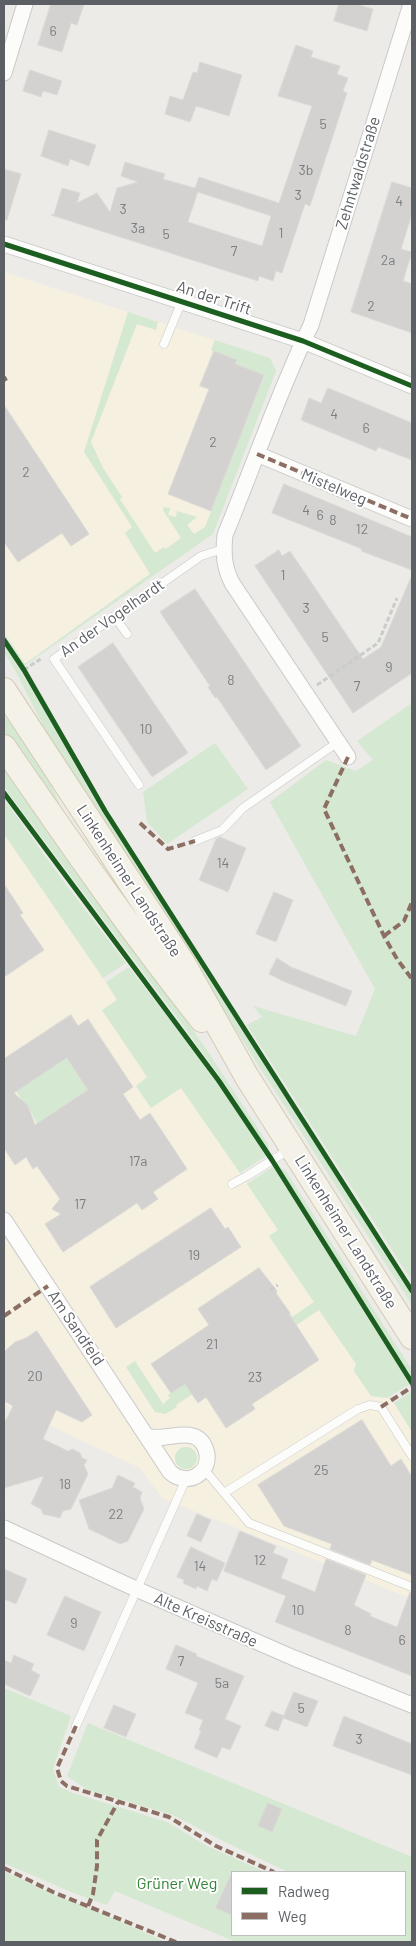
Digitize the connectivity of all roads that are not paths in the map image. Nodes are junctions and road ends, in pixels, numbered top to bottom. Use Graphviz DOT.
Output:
graph roads {
  1 [pos="25,4"];
  2 [pos="411,4"];
  3 [pos="4,72"];
  4 [pos="4,244"];
  5 [pos="182,300"];
  6 [pos="303,341"];
  7 [pos="164,344"];
  8 [pos="412,386"];
  9 [pos="256,454"];
  10 [pos="412,519"];
  11 [pos="223,549"];
  12 [pos="114,616"];
  13 [pos="127,634"];
  14 [pos="4,690"];
  15 [pos="338,742"];
  16 [pos="4,747"];
  17 [pos="348,757"];
  18 [pos="139,785"];
  19 [pos="196,842"];
  20 [pos="247,1077"];
  21 [pos="292,1148"];
  22 [pos="232,1184"];
  23 [pos="4,1220"];
  24 [pos="412,1337"];
  25 [pos="147,1436"];
  26 [pos="412,1456"];
  27 [pos="204,1469"];
  28 [pos="186,1480"];
  29 [pos="224,1492"];
  30 [pos="4,1528"];
  31 [pos="412,1587"];
  32 [pos="136,1589"];
  33 [pos="412,1705"];
  34 [pos="76,1726"];
  1 -- 3 [label="street"];
  2 -- 6 [label="street, Zehntwaldstraße"];
  4 -- 5 [label="street, An der Trift"];
  5 -- 6 [label="street, An der Trift"];
  5 -- 7 [label="lane"];
  6 -- 8 [label="street, An der Trift"];
  6 -- 9 [label="street"];
  9 -- 10 [label="street, Mistelweg"];
  9 -- 11 [label="street"];
  11 -- 12 [label="lane, An der Vogelhardt"];
  11 -- 15 [label="street"];
  12 -- 13 [label="lane"];
  12 -- 18 [label="lane, An der Vogelhardt"];
  14 -- 20 [label="main road, Linkenheimer Landstraße"];
  15 -- 17 [label="street"];
  15 -- 19 [label="lane"];
  16 -- 20 [label="main road, Linkenheimer Landstraße"];
  20 -- 21 [label="main road, Linkenheimer Landstraße"];
  21 -- 22 [label="lane"];
  21 -- 24 [label="main road, Linkenheimer Landstraße"];
  23 -- 25 [label="street, Am Sandfeld"];
  25 -- 27 [label="street"];
  25 -- 28 [label="street, Am Sandfeld"];
  26 -- 29 [label="lane"];
  27 -- 28 [label="street"];
  27 -- 29 [label="lane"];
  28 -- 32 [label="lane"];
  29 -- 31 [label="lane"];
  30 -- 32 [label="street, Alte Kreisstraße"];
  32 -- 33 [label="street, Alte Kreisstraße"];
  32 -- 34 [label="lane"];
}
